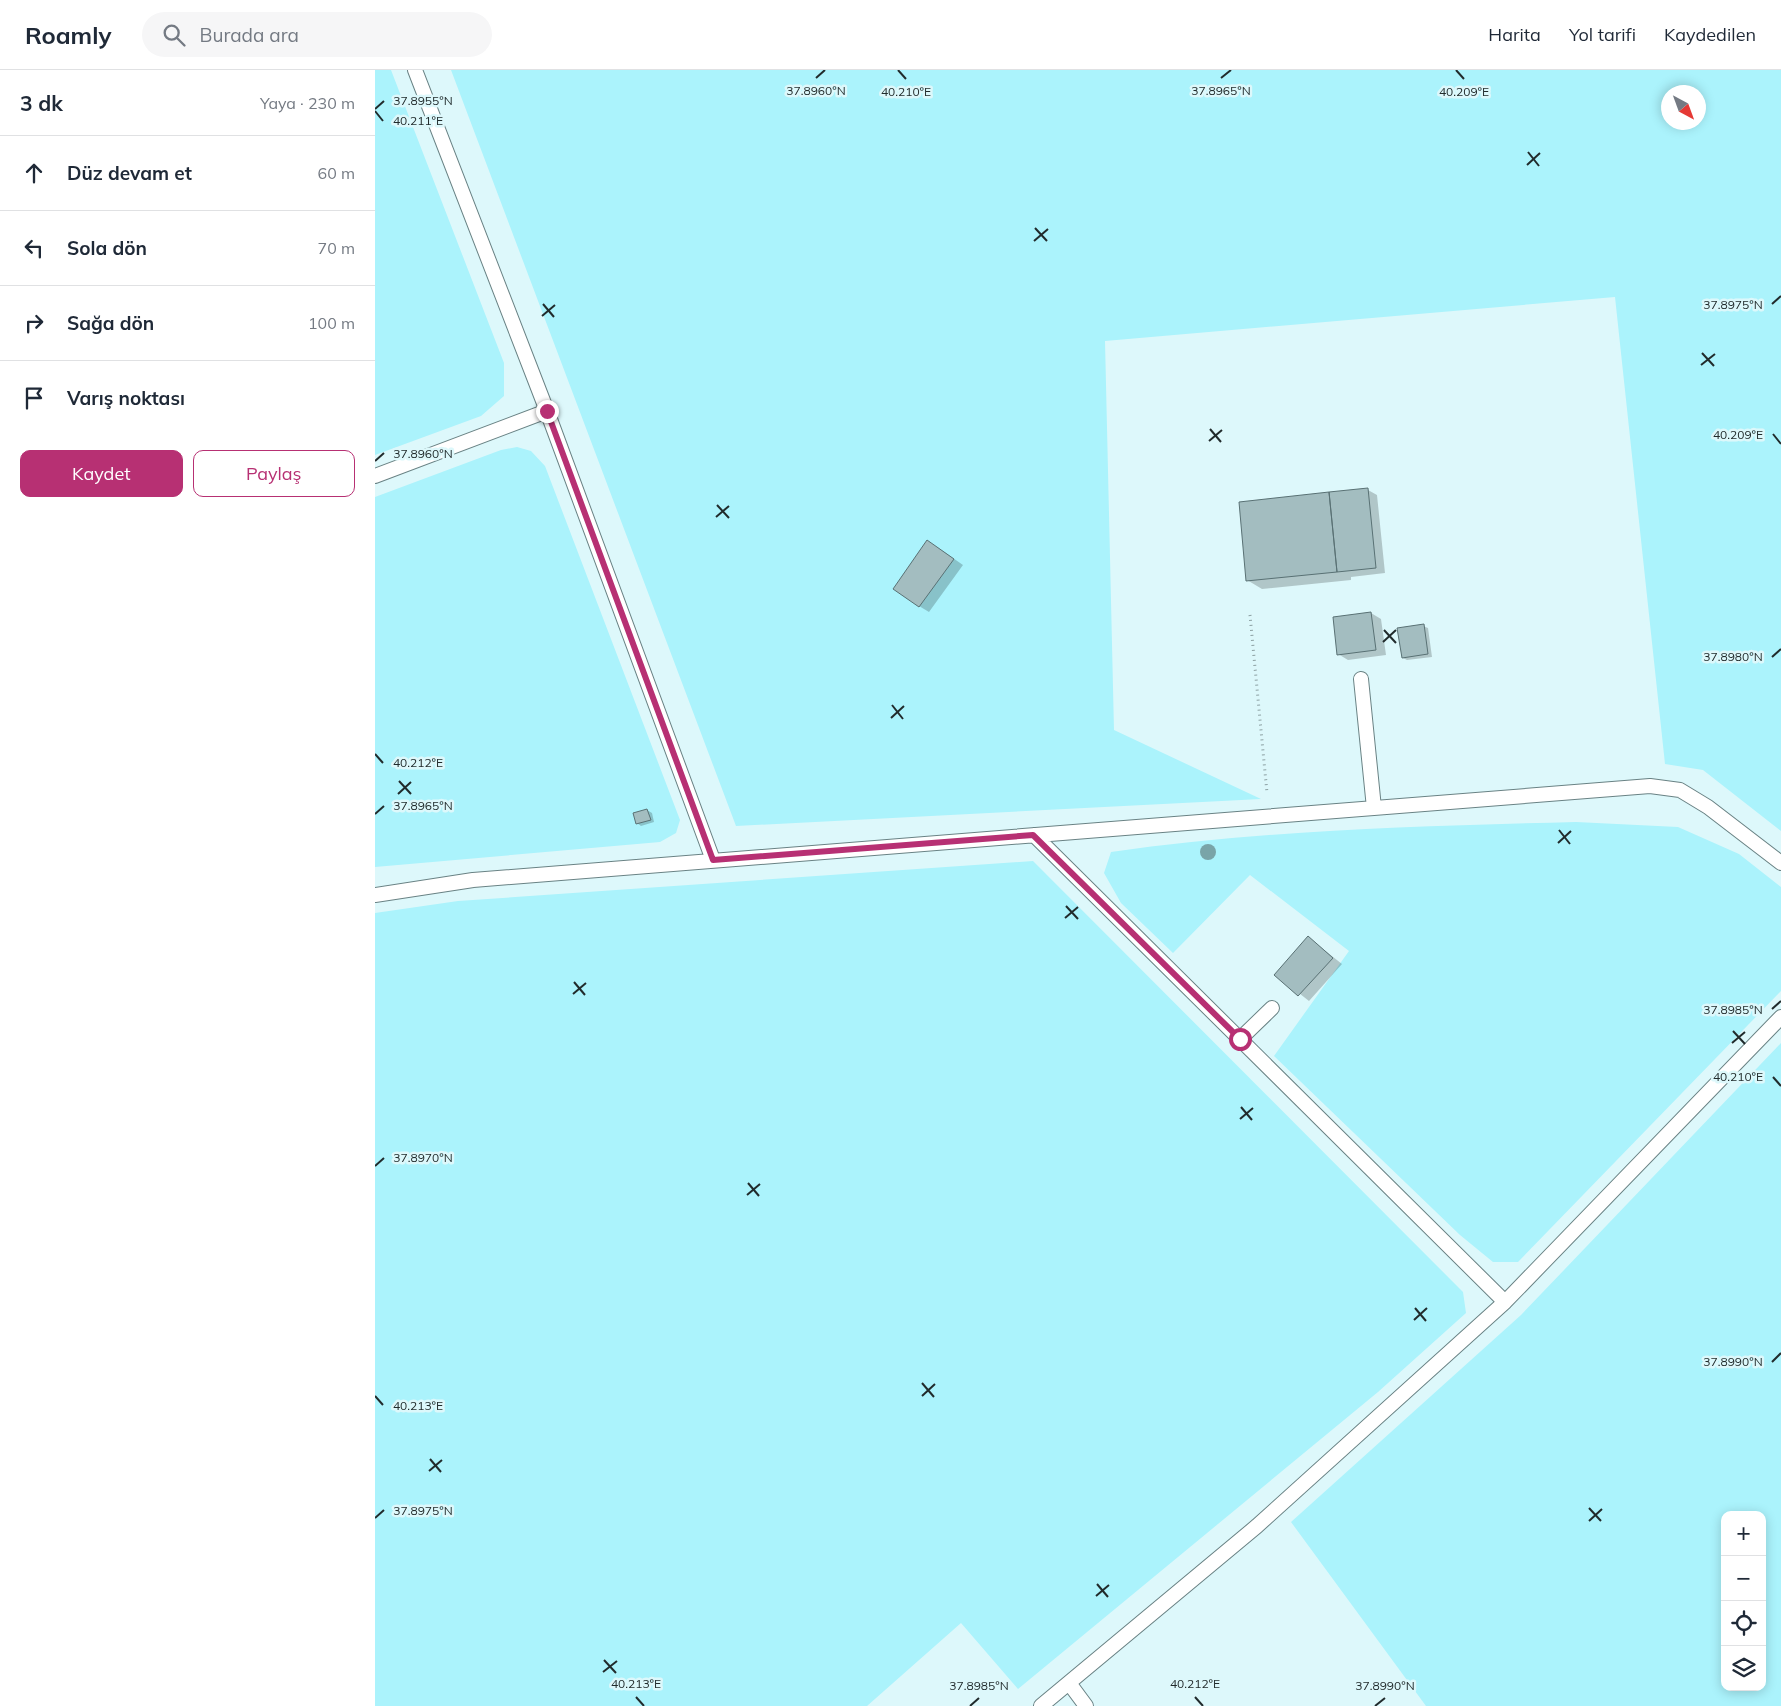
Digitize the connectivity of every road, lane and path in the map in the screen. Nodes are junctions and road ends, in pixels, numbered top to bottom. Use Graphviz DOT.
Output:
graph roads {
  1 [pos="415,70"];
  2 [pos="547,411"];
  3 [pos="375,476"];
  4 [pos="1250,615"];
  5 [pos="1361,679"];
  6 [pos="1374,808"];
  7 [pos="1269,816"];
  8 [pos="1033,835"];
  9 [pos="713,860"];
  10 [pos="1781,863"];
  11 [pos="375,895"];
  12 [pos="1271,1008"];
  13 [pos="1781,1016"];
  14 [pos="1240,1039"];
  15 [pos="1505,1302"];
  16 [pos="1069,1683"];
  17 [pos="1041,1706"];
  18 [pos="1086,1706"];
  1 -- 2 [label="lane"];
  2 -- 3 [label="lane"];
  2 -- 9 [label="lane"];
  4 -- 7 [label="path"];
  5 -- 6 [label="lane"];
  6 -- 7 [label="lane"];
  6 -- 10 [label="lane"];
  7 -- 8 [label="lane"];
  8 -- 9 [label="lane"];
  8 -- 14 [label="lane"];
  9 -- 11 [label="lane"];
  12 -- 14 [label="lane"];
  13 -- 15 [label="lane"];
  14 -- 15 [label="lane"];
  15 -- 16 [label="lane"];
  16 -- 17 [label="lane"];
  16 -- 18 [label="lane"];
}
